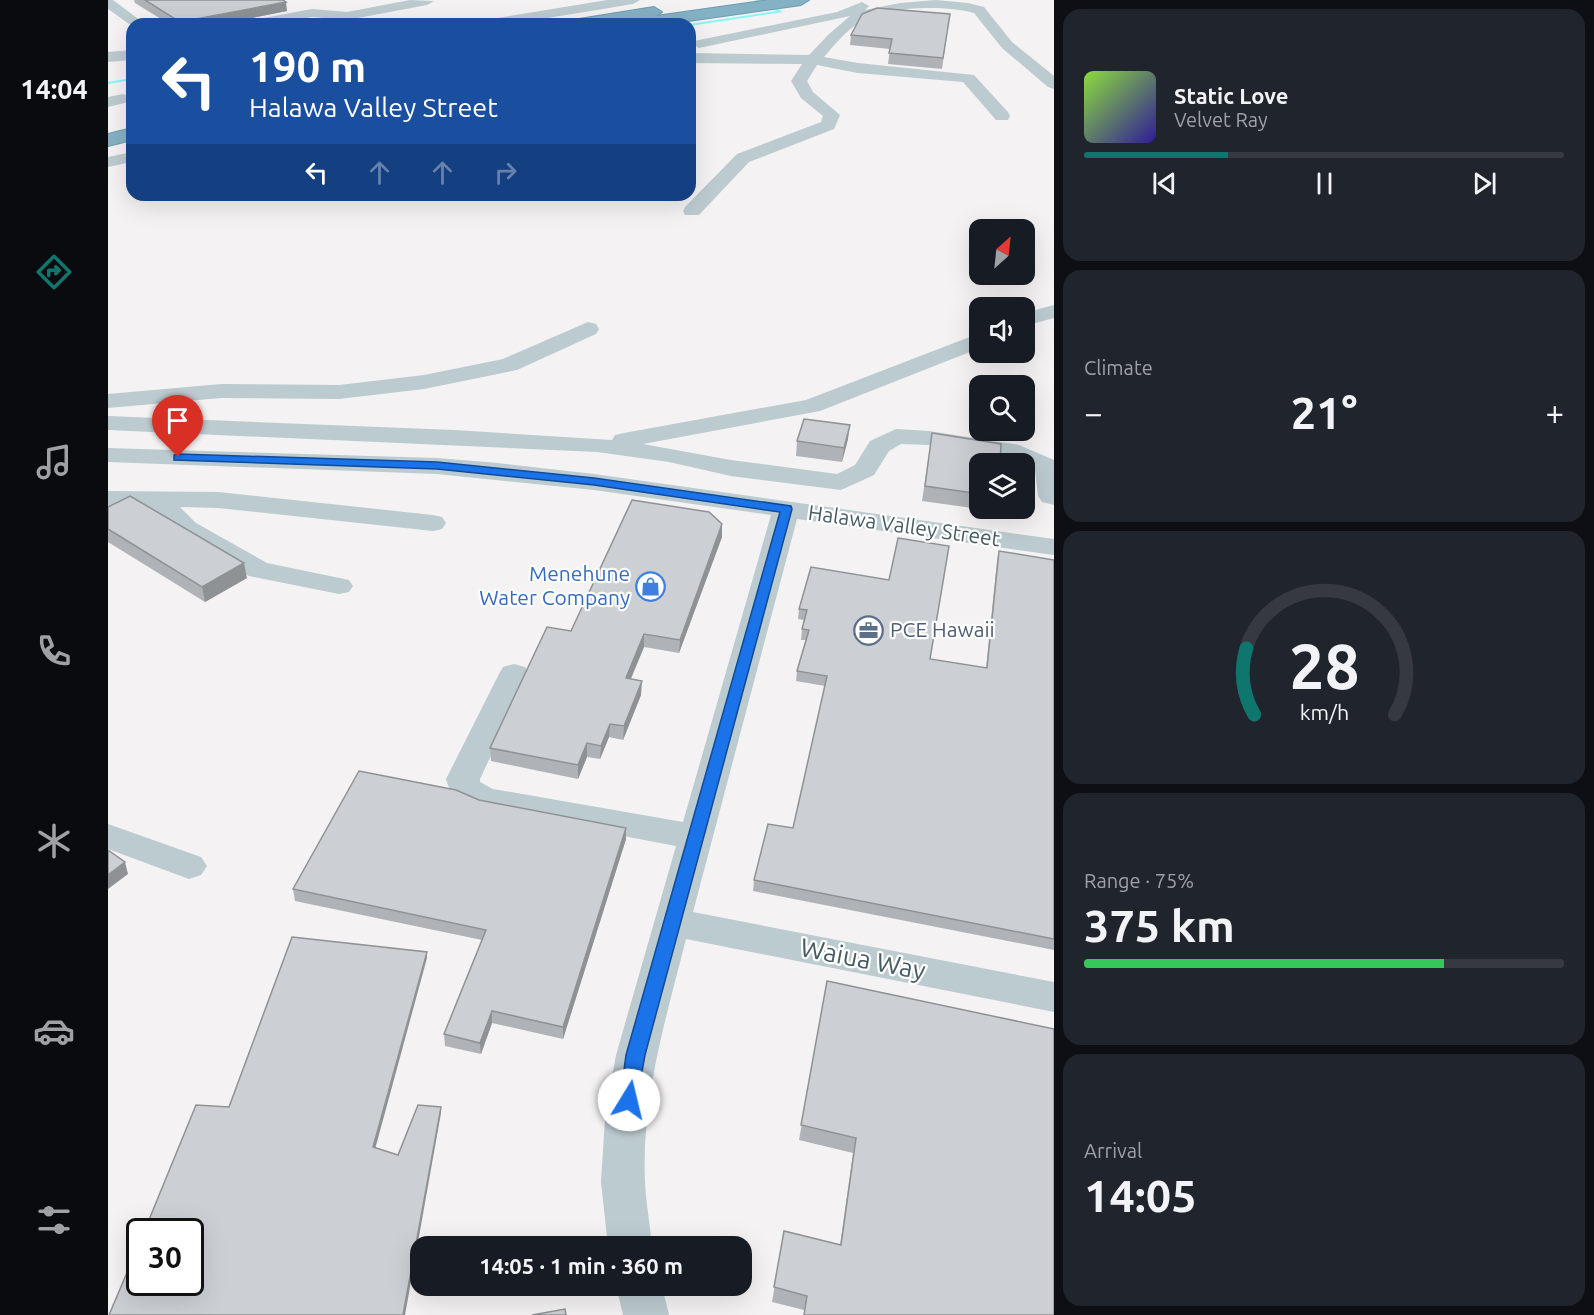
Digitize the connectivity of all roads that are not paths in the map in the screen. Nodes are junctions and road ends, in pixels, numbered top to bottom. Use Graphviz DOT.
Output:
graph roads {
  1 [pos="288,0"];
  2 [pos="633,0"];
  3 [pos="742,0"];
  4 [pos="801,0"];
  5 [pos="901,0"];
  6 [pos="427,1"];
  7 [pos="108,3"];
  8 [pos="574,5"];
  9 [pos="312,13"];
  10 [pos="347,16"];
  11 [pos="130,18"];
  12 [pos="285,18"];
  13 [pos="350,18"];
  14 [pos="513,18"];
  15 [pos="620,18"];
  16 [pos="676,18"];
  17 [pos="126,25"];
  18 [pos="117,26"];
  19 [pos="696,45"];
  20 [pos="126,56"];
  21 [pos="108,57"];
  22 [pos="696,58"];
  23 [pos="813,60"];
  24 [pos="1054,84"];
  25 [pos="1002,116"];
  26 [pos="126,123"];
  27 [pos="108,127"];
  28 [pos="126,136"];
  29 [pos="108,140"];
  30 [pos="126,149"];
  31 [pos="108,153"];
  32 [pos="126,158"];
  33 [pos="108,162"];
  34 [pos="692,211"];
  35 [pos="1054,311"];
  36 [pos="1035,317"];
  37 [pos="588,329"];
  38 [pos="969,344"];
  39 [pos="108,401"];
  40 [pos="108,423"];
  41 [pos="597,445"];
  42 [pos="108,455"];
  43 [pos="1054,497"];
  44 [pos="108,499"];
  45 [pos="157,500"];
  46 [pos="786,509"];
  47 [pos="433,523"];
  48 [pos="1054,547"];
  49 [pos="339,586"];
  50 [pos="514,674"];
  51 [pos="108,836"];
  52 [pos="695,837"];
  53 [pos="189,866"];
  54 [pos="672,922"];
  55 [pos="1054,997"];
  56 [pos="629,1236"];
  57 [pos="641,1296"];
  58 [pos="646,1315"];
  1 -- 9 [label="street"];
  2 -- 8 [label="street"];
  3 -- 15 [label="highway"];
  4 -- 16 [label="highway"];
  5 -- 19 [label="street"];
  6 -- 10 [label="street"];
  7 -- 11 [label="street"];
  8 -- 14 [label="street"];
  9 -- 10 [label="street"];
  9 -- 12 [label="street"];
  10 -- 13 [label="street"];
  17 -- 18 [label="street"];
  20 -- 21 [label="street"];
  22 -- 23 [label="street"];
  23 -- 24 [label="street"];
  23 -- 25 [label="street"];
  23 -- 34 [label="street"];
  26 -- 27 [label="highway"];
  28 -- 29 [label="highway"];
  30 -- 31 [label="street"];
  32 -- 33 [label="street"];
  35 -- 36 [label="street"];
  37 -- 39 [label="street"];
  38 -- 41 [label="street"];
  40 -- 41 [label="street"];
  41 -- 43 [label="street"];
  42 -- 46 [label="street, Halawa Valley Street"];
  44 -- 45 [label="street"];
  45 -- 47 [label="street"];
  45 -- 49 [label="street"];
  46 -- 48 [label="street, Halawa Valley Street"];
  46 -- 52 [label="street"];
  50 -- 52 [label="street"];
  51 -- 53 [label="street"];
  52 -- 54 [label="street"];
  54 -- 55 [label="street, Waiua Way"];
  54 -- 56 [label="street"];
  57 -- 58 [label="street"];
}
